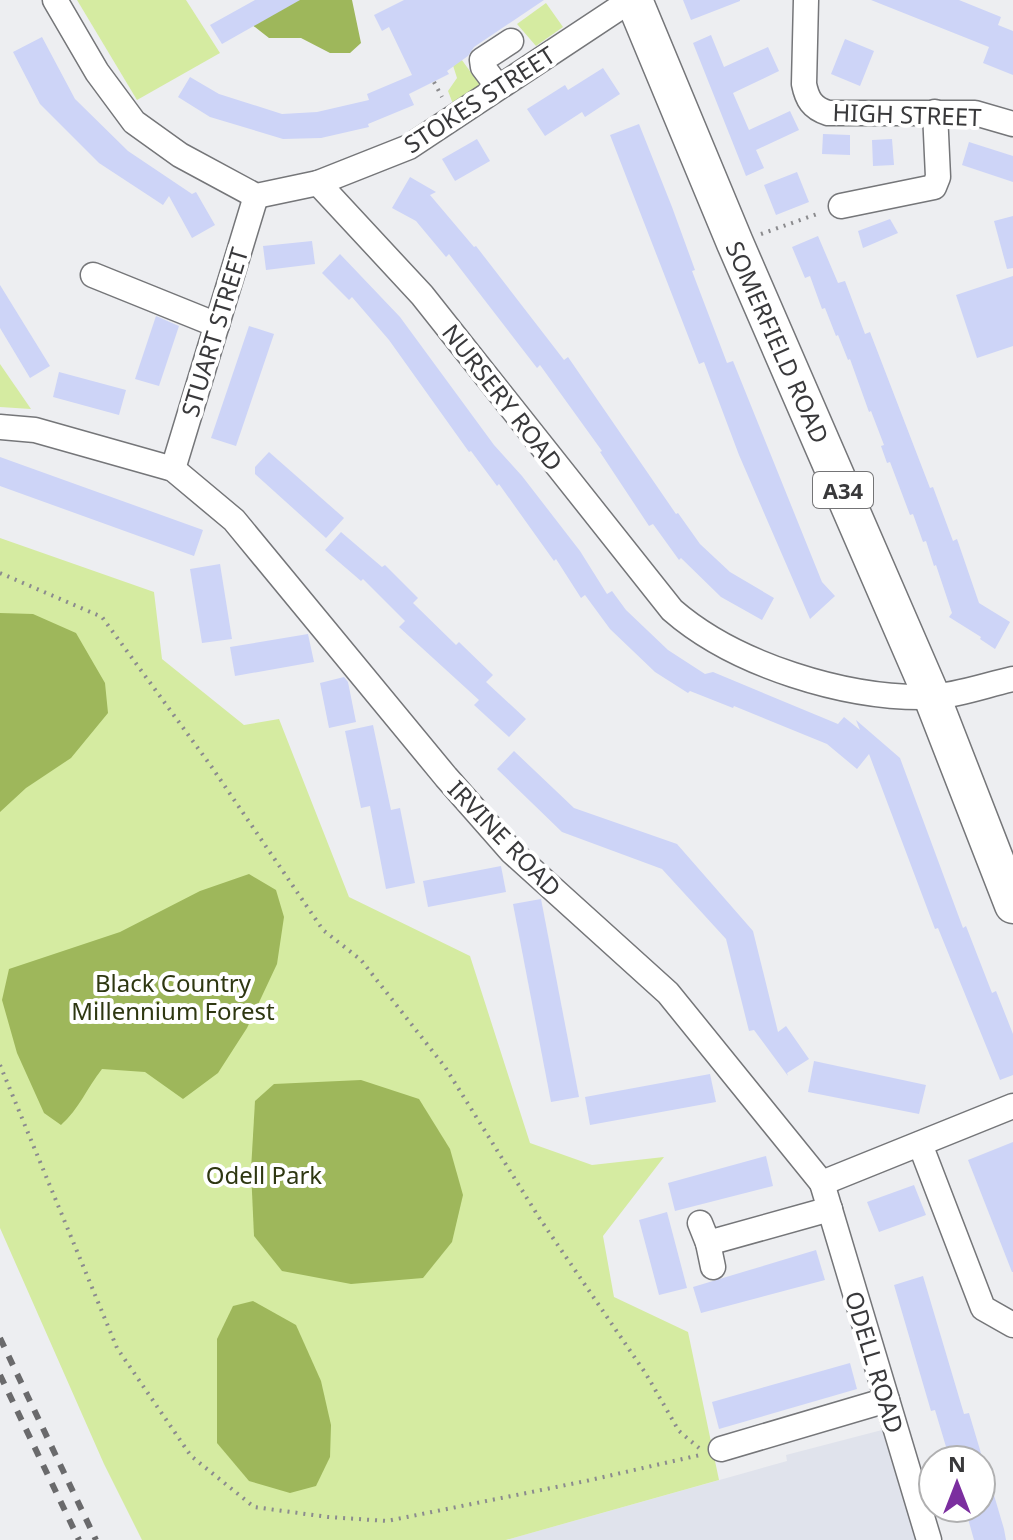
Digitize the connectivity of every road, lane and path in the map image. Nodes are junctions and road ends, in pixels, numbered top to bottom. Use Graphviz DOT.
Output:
graph roads {
  1 [pos="55,0"];
  2 [pos="633,0"];
  3 [pos="806,0"];
  4 [pos="511,41"];
  5 [pos="434,82"];
  6 [pos="498,87"];
  7 [pos="449,108"];
  8 [pos="935,112"];
  9 [pos="1013,124"];
  10 [pos="318,183"];
  11 [pos="256,196"];
  12 [pos="841,206"];
  13 [pos="735,243"];
  14 [pos="93,275"];
  15 [pos="217,325"];
  16 [pos="0,427"];
  17 [pos="173,469"];
  18 [pos="0,573"];
  19 [pos="1013,679"];
  20 [pos="932,697"];
  21 [pos="1013,905"];
  22 [pos="0,1065"];
  23 [pos="1013,1106"];
  24 [pos="920,1144"];
  25 [pos="822,1183"];
  26 [pos="830,1209"];
  27 [pos="713,1267"];
  28 [pos="1013,1325"];
  29 [pos="887,1400"];
  30 [pos="711,1450"];
  31 [pos="929,1540"];
  1 -- 11 [label="street"];
  2 -- 6 [label="street, STOKES STREET"];
  2 -- 13 [label="highway, SOMERFIELD ROAD / A34"];
  3 -- 8 [label="street, HIGH STREET"];
  4 -- 6 [label="street"];
  5 -- 7 [label="path"];
  6 -- 10 [label="street, STOKES STREET"];
  8 -- 9 [label="street, HIGH STREET"];
  8 -- 12 [label="street"];
  10 -- 11 [label="street"];
  10 -- 20 [label="street, NURSERY ROAD"];
  11 -- 15 [label="street, STUART STREET"];
  12 -- 13 [label="path"];
  13 -- 20 [label="highway, SOMERFIELD ROAD / A34"];
  14 -- 15 [label="street"];
  15 -- 17 [label="street, STUART STREET"];
  16 -- 17 [label="street, IRVINE ROAD"];
  17 -- 25 [label="street, IRVINE ROAD"];
  18 -- 30 [label="path"];
  19 -- 20 [label="street, NURSERY ROAD"];
  20 -- 21 [label="highway, SOMERFIELD ROAD / A34"];
  22 -- 30 [label="path"];
  23 -- 24 [label="street"];
  24 -- 25 [label="street"];
  24 -- 28 [label="street"];
  25 -- 26 [label="street, ODELL ROAD"];
  26 -- 27 [label="street"];
  26 -- 29 [label="street, ODELL ROAD"];
  29 -- 30 [label="street"];
  29 -- 31 [label="street, ODELL ROAD"];
}
